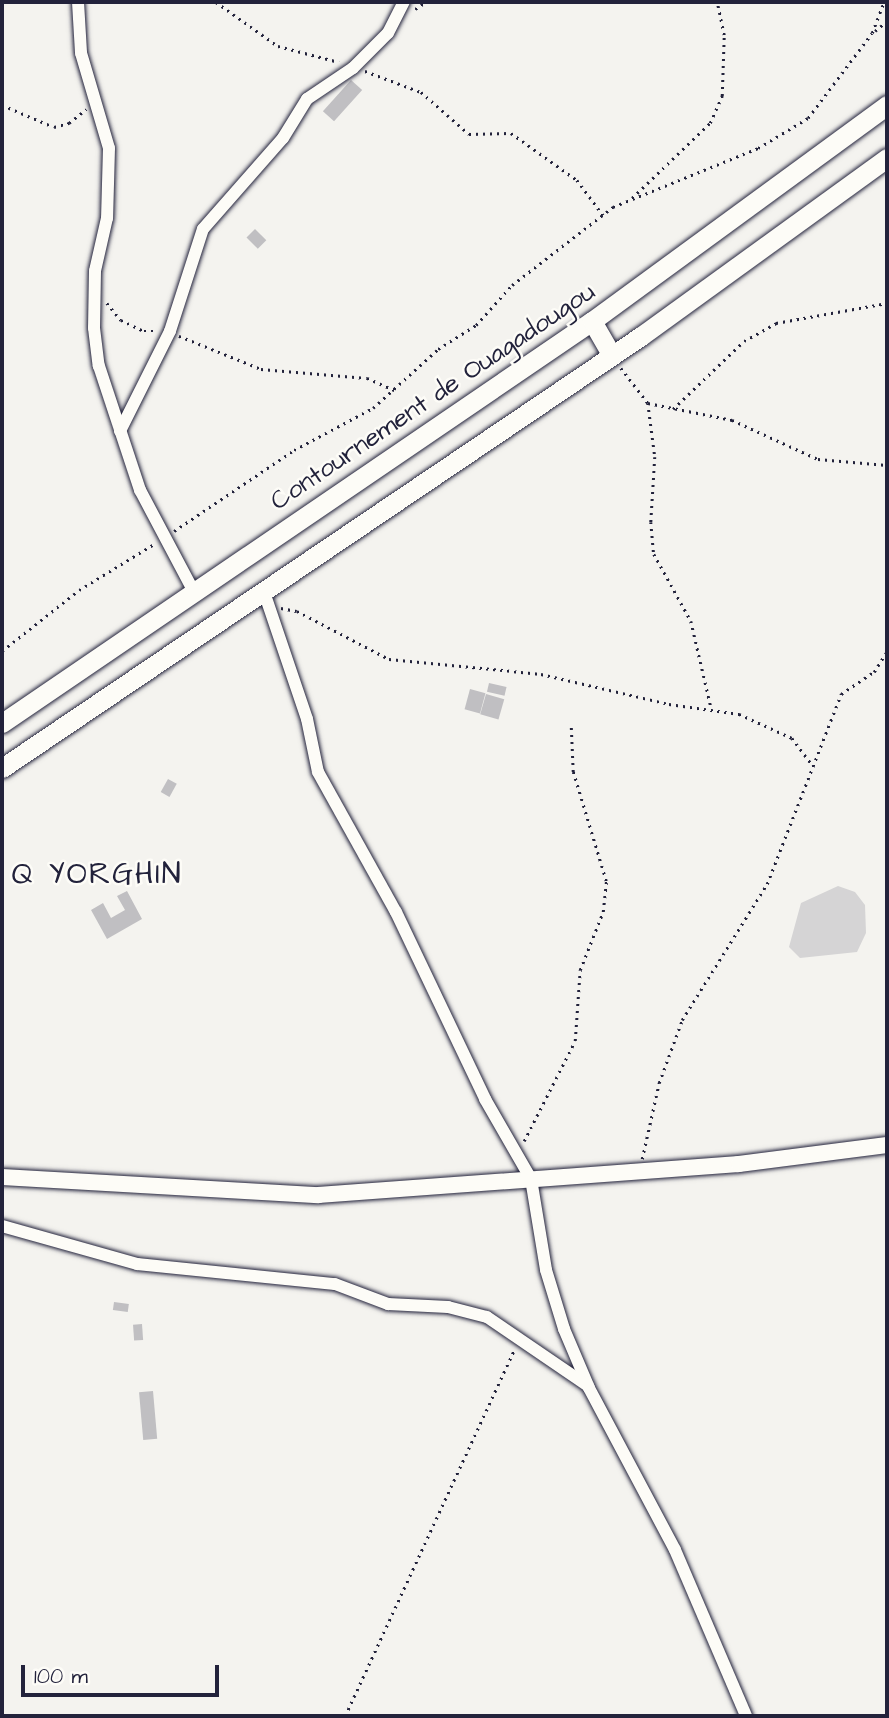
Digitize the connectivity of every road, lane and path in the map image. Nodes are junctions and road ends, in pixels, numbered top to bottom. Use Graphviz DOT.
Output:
graph roads {
  1 [pos="78,2"];
  2 [pos="216,2"];
  3 [pos="404,2"];
  4 [pos="717,2"];
  5 [pos="884,2"];
  6 [pos="887,21"];
  7 [pos="872,33"];
  8 [pos="353,68"];
  9 [pos="97,100"];
  10 [pos="2,105"];
  11 [pos="887,105"];
  12 [pos="887,158"];
  13 [pos="630,201"];
  14 [pos="603,215"];
  15 [pos="96,289"];
  16 [pos="887,303"];
  17 [pos="592,321"];
  18 [pos="170,331"];
  19 [pos="611,354"];
  20 [pos="394,390"];
  21 [pos="648,403"];
  22 [pos="673,409"];
  23 [pos="120,431"];
  24 [pos="887,465"];
  25 [pos="164,538"];
  26 [pos="194,592"];
  27 [pos="266,597"];
  28 [pos="2,651"];
  29 [pos="887,651"];
  30 [pos="711,707"];
  31 [pos="2,723"];
  32 [pos="571,726"];
  33 [pos="812,765"];
  34 [pos="2,768"];
  35 [pos="887,1145"];
  36 [pos="518,1158"];
  37 [pos="639,1171"];
  38 [pos="2,1177"];
  39 [pos="531,1179"];
  40 [pos="2,1226"];
  41 [pos="520,1339"];
  42 [pos="589,1388"];
  43 [pos="345,1716"];
  44 [pos="746,1716"];
  1 -- 9 [label="street"];
  2 -- 8 [label="path"];
  3 -- 8 [label="street"];
  4 -- 13 [label="path"];
  5 -- 7 [label="path"];
  6 -- 7 [label="path"];
  7 -- 13 [label="path"];
  8 -- 14 [label="path"];
  8 -- 18 [label="street"];
  9 -- 10 [label="path"];
  9 -- 15 [label="street"];
  11 -- 17 [label="highway, Contournement de Ouagadougou"];
  12 -- 19 [label="highway"];
  13 -- 14 [label="path"];
  14 -- 20 [label="path"];
  15 -- 18 [label="path"];
  15 -- 23 [label="street"];
  16 -- 22 [label="path"];
  17 -- 19 [label="highway"];
  17 -- 26 [label="highway, Contournement de Ouagadougou"];
  18 -- 20 [label="path"];
  18 -- 23 [label="street"];
  19 -- 21 [label="path"];
  19 -- 27 [label="highway"];
  20 -- 25 [label="path"];
  21 -- 22 [label="path"];
  21 -- 30 [label="path"];
  22 -- 24 [label="path"];
  23 -- 25 [label="street"];
  25 -- 26 [label="street"];
  25 -- 28 [label="path"];
  26 -- 31 [label="highway, Contournement de Ouagadougou"];
  27 -- 30 [label="path"];
  27 -- 34 [label="highway"];
  27 -- 36 [label="street"];
  29 -- 33 [label="path"];
  30 -- 33 [label="path"];
  32 -- 36 [label="path"];
  33 -- 37 [label="path"];
  35 -- 37 [label="main road"];
  36 -- 39 [label="street"];
  37 -- 39 [label="main road"];
  38 -- 39 [label="main road"];
  39 -- 42 [label="street"];
  40 -- 41 [label="street"];
  41 -- 42 [label="street"];
  41 -- 43 [label="path"];
  42 -- 44 [label="street"];
}
